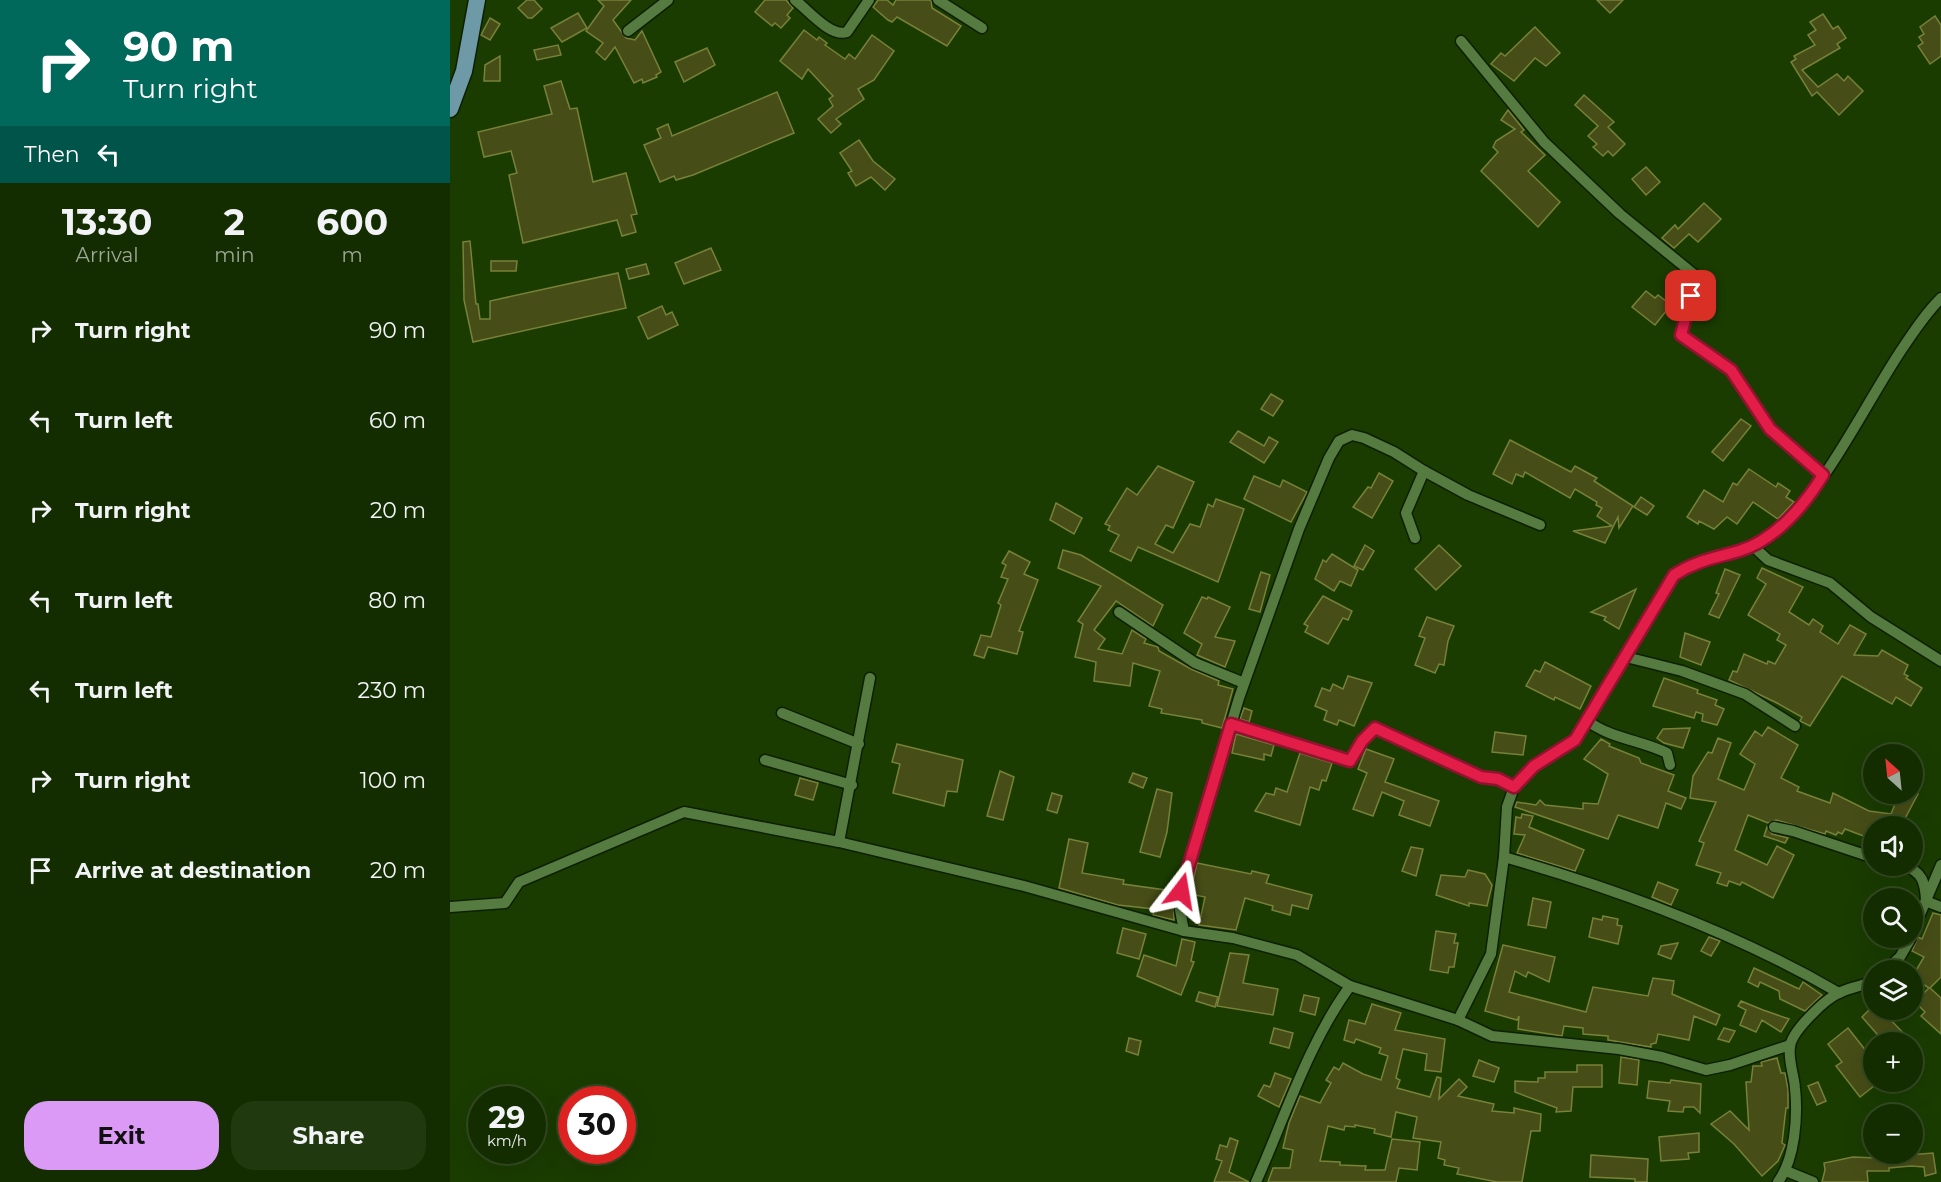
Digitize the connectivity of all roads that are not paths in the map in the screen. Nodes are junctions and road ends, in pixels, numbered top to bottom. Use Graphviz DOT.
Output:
graph roads {
  1 [pos="477,0"];
  2 [pos="668,0"];
  3 [pos="795,0"];
  4 [pos="868,0"];
  5 [pos="938,0"];
  6 [pos="982,28"];
  7 [pos="628,31"];
  8 [pos="1461,41"];
  9 [pos="450,109"];
  10 [pos="1939,304"];
  11 [pos="1424,471"];
  12 [pos="1823,475"];
  13 [pos="1540,525"];
  14 [pos="1415,538"];
  15 [pos="1753,546"];
  16 [pos="1119,612"];
  17 [pos="1626,657"];
  18 [pos="1941,661"];
  19 [pos="870,678"];
  20 [pos="1244,683"];
  21 [pos="782,712"];
  22 [pos="1586,720"];
  23 [pos="1231,724"];
  24 [pos="1795,726"];
  25 [pos="859,744"];
  26 [pos="765,760"];
  27 [pos="1670,765"];
  28 [pos="852,785"];
  29 [pos="1514,787"];
  30 [pos="1774,827"];
  31 [pos="839,842"];
  32 [pos="1863,854"];
  33 [pos="1504,857"];
  34 [pos="1941,866"];
  35 [pos="1921,876"];
  36 [pos="1927,901"];
  37 [pos="450,906"];
  38 [pos="1941,907"];
  39 [pos="1923,910"];
  40 [pos="1184,931"];
  41 [pos="1350,986"];
  42 [pos="1863,987"];
  43 [pos="1839,993"];
  44 [pos="1458,1020"];
  45 [pos="1790,1045"];
  46 [pos="1786,1171"];
  47 [pos="1256,1182"];
  48 [pos="1778,1182"];
  49 [pos="1814,1182"];
  1 -- 9 [label="main road"];
  2 -- 7 [label="street"];
  3 -- 4 [label="street"];
  5 -- 6 [label="street"];
  8 -- 12 [label="street"];
  10 -- 12 [label="street"];
  11 -- 13 [label="street"];
  11 -- 14 [label="street"];
  11 -- 20 [label="street"];
  12 -- 15 [label="street"];
  15 -- 17 [label="street"];
  15 -- 18 [label="street"];
  16 -- 20 [label="street"];
  17 -- 22 [label="street"];
  17 -- 24 [label="street"];
  19 -- 25 [label="street"];
  20 -- 23 [label="street"];
  21 -- 25 [label="street"];
  22 -- 27 [label="street"];
  22 -- 29 [label="street"];
  23 -- 29 [label="street"];
  23 -- 40 [label="street"];
  25 -- 28 [label="street"];
  26 -- 28 [label="street"];
  28 -- 31 [label="street"];
  29 -- 33 [label="street"];
  30 -- 32 [label="street"];
  31 -- 37 [label="street"];
  31 -- 40 [label="street"];
  33 -- 43 [label="street"];
  33 -- 44 [label="street"];
  34 -- 36 [label="street"];
  35 -- 36 [label="street"];
  36 -- 38 [label="street"];
  36 -- 39 [label="street"];
  40 -- 41 [label="street"];
  41 -- 44 [label="street"];
  41 -- 47 [label="street"];
  42 -- 43 [label="street"];
  43 -- 45 [label="street"];
  44 -- 45 [label="street"];
  45 -- 46 [label="street"];
  46 -- 48 [label="street"];
  46 -- 49 [label="street"];
}
